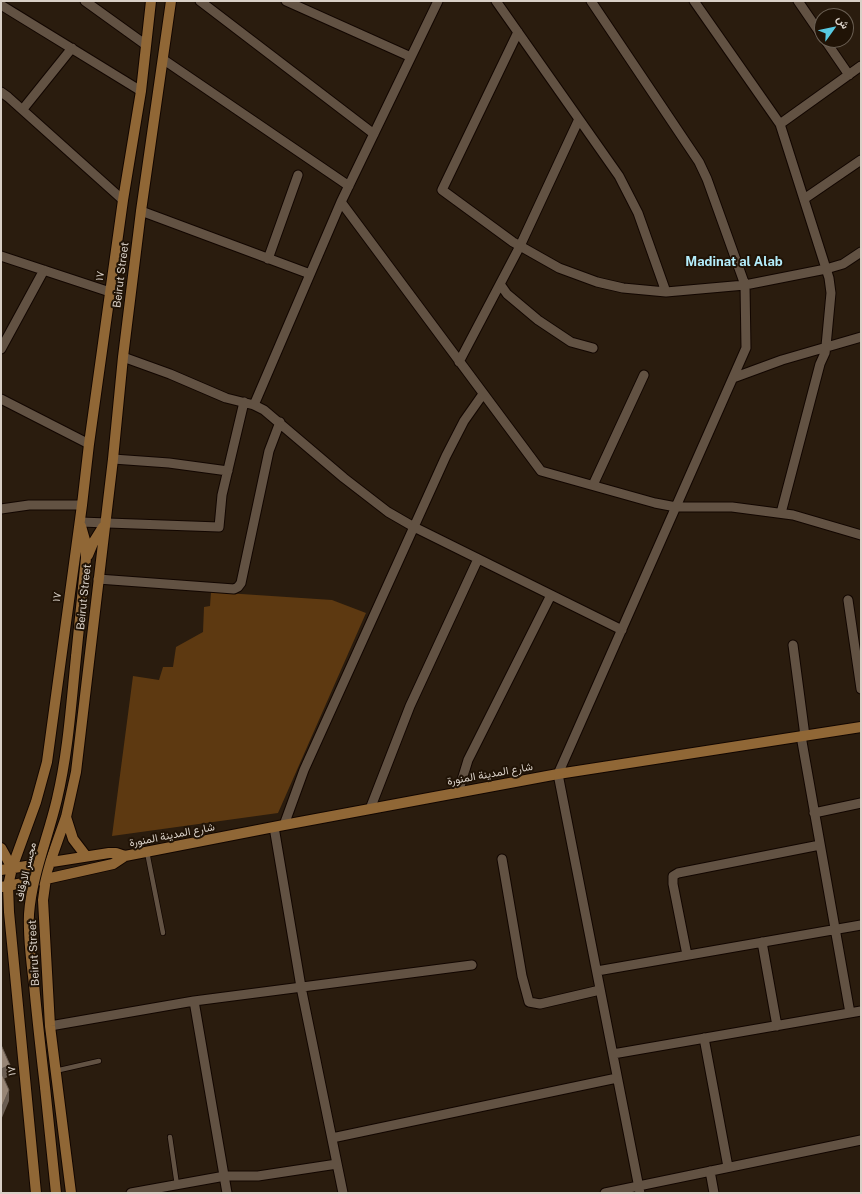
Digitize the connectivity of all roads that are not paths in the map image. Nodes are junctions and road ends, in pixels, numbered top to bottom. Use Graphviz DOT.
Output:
graph roads {
  1 [pos="85,1"];
  2 [pos="151,1"];
  3 [pos="171,1"];
  4 [pos="200,1"];
  5 [pos="286,1"];
  6 [pos="438,1"];
  7 [pos="496,1"];
  8 [pos="592,1"];
  9 [pos="694,1"];
  10 [pos="798,1"];
  11 [pos="1,5"];
  12 [pos="814,24"];
  13 [pos="518,32"];
  14 [pos="146,45"];
  15 [pos="72,48"];
  16 [pos="830,48"];
  17 [pos="411,57"];
  18 [pos="164,60"];
  19 [pos="861,66"];
  20 [pos="849,75"];
  21 [pos="141,91"];
  22 [pos="1,92"];
  23 [pos="23,109"];
  24 [pos="579,119"];
  25 [pos="780,124"];
  26 [pos="374,134"];
  27 [pos="861,160"];
  28 [pos="298,176"];
  29 [pos="349,186"];
  30 [pos="804,199"];
  31 [pos="123,200"];
  32 [pos="341,202"];
  33 [pos="141,211"];
  34 [pos="520,246"];
  35 [pos="861,252"];
  36 [pos="1,256"];
  37 [pos="268,259"];
  38 [pos="826,269"];
  39 [pos="44,270"];
  40 [pos="310,274"];
  41 [pos="500,284"];
  42 [pos="745,285"];
  43 [pos="110,292"];
  44 [pos="666,292"];
  45 [pos="861,337"];
  46 [pos="826,346"];
  47 [pos="592,348"];
  48 [pos="1,349"];
  49 [pos="122,357"];
  50 [pos="458,362"];
  51 [pos="644,375"];
  52 [pos="733,378"];
  53 [pos="483,394"];
  54 [pos="1,398"];
  55 [pos="244,402"];
  56 [pos="254,405"];
  57 [pos="280,422"];
  58 [pos="89,444"];
  59 [pos="113,459"];
  60 [pos="228,471"];
  61 [pos="593,486"];
  62 [pos="82,505"];
  63 [pos="676,507"];
  64 [pos="1,509"];
  65 [pos="781,513"];
  66 [pos="80,522"];
  67 [pos="105,523"];
  68 [pos="414,527"];
  69 [pos="861,535"];
  70 [pos="86,558"];
  71 [pos="478,560"];
  72 [pos="98,579"];
  73 [pos="551,595"];
  74 [pos="848,600"];
  75 [pos="622,630"];
  76 [pos="793,645"];
  77 [pos="861,689"];
  78 [pos="861,727"];
  79 [pos="803,736"];
  80 [pos="558,774"];
  81 [pos="458,793"];
  82 [pos="861,803"];
  83 [pos="370,809"];
  84 [pos="814,812"];
  85 [pos="66,817"];
  86 [pos="284,824"];
  87 [pos="274,827"];
  88 [pos="820,845"];
  89 [pos="1,848"];
  90 [pos="147,852"];
  91 [pos="86,856"];
  92 [pos="125,856"];
  93 [pos="502,859"];
  94 [pos="50,863"];
  95 [pos="12,868"];
  96 [pos="1,870"];
  97 [pos="46,879"];
  98 [pos="5,886"];
  99 [pos="861,925"];
  100 [pos="836,929"];
  101 [pos="163,933"];
  102 [pos="762,942"];
  103 [pos="686,955"];
  104 [pos="472,965"];
  105 [pos="597,971"];
  106 [pos="301,987"];
  107 [pos="600,990"];
  108 [pos="194,1002"];
  109 [pos="861,1011"];
  110 [pos="850,1013"];
  111 [pos="50,1026"];
  112 [pos="777,1026"];
  113 [pos="704,1038"];
  114 [pos="613,1054"];
  115 [pos="99,1061"];
  116 [pos="56,1071"];
  117 [pos="617,1078"];
  118 [pos="170,1137"];
  119 [pos="332,1138"];
  120 [pos="861,1140"];
  121 [pos="337,1164"];
  122 [pos="728,1167"];
  123 [pos="710,1171"];
  124 [pos="225,1176"];
  125 [pos="177,1185"];
  126 [pos="639,1189"];
  127 [pos="36,1193"];
  128 [pos="56,1193"];
  129 [pos="71,1193"];
  130 [pos="131,1193"];
  131 [pos="227,1193"];
  132 [pos="343,1193"];
  133 [pos="605,1193"];
  134 [pos="714,1193"];
  1 -- 14 [label="street"];
  2 -- 14 [label="street, ١٧"];
  3 -- 18 [label="street, Beirut Street"];
  4 -- 26 [label="street"];
  5 -- 17 [label="street"];
  6 -- 17 [label="street"];
  7 -- 13 [label="street"];
  8 -- 42 [label="street"];
  9 -- 25 [label="street"];
  10 -- 12 [label="street"];
  11 -- 15 [label="street"];
  13 -- 24 [label="street"];
  13 -- 34 [label="street"];
  14 -- 21 [label="street, ١٧"];
  15 -- 21 [label="street"];
  15 -- 23 [label="street"];
  16 -- 20 [label="street"];
  17 -- 26 [label="street"];
  18 -- 29 [label="street"];
  18 -- 33 [label="street, Beirut Street"];
  19 -- 20 [label="street"];
  20 -- 25 [label="street"];
  21 -- 31 [label="street, ١٧"];
  22 -- 23 [label="street"];
  23 -- 31 [label="street"];
  24 -- 34 [label="street"];
  24 -- 44 [label="street"];
  25 -- 30 [label="street"];
  26 -- 29 [label="street"];
  27 -- 30 [label="street"];
  28 -- 37 [label="street"];
  29 -- 32 [label="street"];
  30 -- 38 [label="street"];
  31 -- 43 [label="street, ١٧"];
  32 -- 40 [label="street"];
  32 -- 50 [label="street"];
  33 -- 37 [label="street"];
  33 -- 49 [label="street, Beirut Street"];
  34 -- 41 [label="street"];
  34 -- 44 [label="street"];
  35 -- 38 [label="street"];
  36 -- 39 [label="street"];
  37 -- 40 [label="street"];
  38 -- 42 [label="street"];
  38 -- 46 [label="street"];
  39 -- 43 [label="street"];
  39 -- 48 [label="street"];
  40 -- 56 [label="street"];
  41 -- 47 [label="street"];
  41 -- 50 [label="street"];
  42 -- 44 [label="street"];
  42 -- 52 [label="street"];
  43 -- 58 [label="street, ١٧"];
  45 -- 46 [label="street"];
  46 -- 52 [label="street"];
  46 -- 65 [label="street"];
  49 -- 55 [label="street"];
  49 -- 59 [label="street, Beirut Street"];
  50 -- 53 [label="street"];
  51 -- 61 [label="street"];
  52 -- 63 [label="street"];
  53 -- 61 [label="street"];
  53 -- 68 [label="street"];
  54 -- 58 [label="street"];
  55 -- 56 [label="street"];
  55 -- 60 [label="street"];
  56 -- 57 [label="street"];
  57 -- 68 [label="street"];
  57 -- 72 [label="street"];
  58 -- 62 [label="street, ١٧"];
  59 -- 60 [label="street"];
  59 -- 67 [label="street, Beirut Street"];
  60 -- 67 [label="street"];
  61 -- 63 [label="street"];
  62 -- 64 [label="street"];
  62 -- 66 [label="street, ١٧"];
  63 -- 65 [label="street"];
  63 -- 75 [label="street"];
  65 -- 69 [label="street"];
  66 -- 67 [label="street"];
  66 -- 70 [label="street, مجسر الاوقاف"];
  66 -- 95 [label="street, ١٧"];
  67 -- 70 [label="street, مجسر الاوقاف"];
  67 -- 72 [label="street, Beirut Street"];
  68 -- 71 [label="street"];
  68 -- 86 [label="street"];
  70 -- 128 [label="street, مجسر الاوقاف, bridge"];
  71 -- 73 [label="street"];
  71 -- 83 [label="street"];
  72 -- 85 [label="street, Beirut Street"];
  73 -- 75 [label="street"];
  73 -- 81 [label="street"];
  74 -- 77 [label="street"];
  75 -- 80 [label="street"];
  76 -- 79 [label="street"];
  78 -- 79 [label="street, شارع المدينة المنورة"];
  79 -- 80 [label="street, شارع المدينة المنورة"];
  79 -- 84 [label="street"];
  80 -- 81 [label="street, شارع المدينة المنورة"];
  80 -- 105 [label="street"];
  81 -- 83 [label="street, شارع المدينة المنورة"];
  82 -- 84 [label="street"];
  83 -- 86 [label="street, شارع المدينة المنورة"];
  84 -- 88 [label="street"];
  85 -- 91 [label="street"];
  85 -- 94 [label="street, Beirut Street"];
  86 -- 87 [label="street, شارع المدينة المنورة"];
  87 -- 90 [label="street, شارع المدينة المنورة"];
  87 -- 106 [label="street"];
  88 -- 100 [label="street"];
  88 -- 103 [label="street"];
  89 -- 95 [label="street"];
  90 -- 92 [label="street, شارع المدينة المنورة"];
  90 -- 101 [label="lane"];
  91 -- 92 [label="street"];
  91 -- 94 [label="street"];
  92 -- 97 [label="street"];
  93 -- 107 [label="street"];
  94 -- 95 [label="street"];
  94 -- 97 [label="street, Beirut Street"];
  95 -- 96 [label="street"];
  95 -- 98 [label="street, ١٧"];
  97 -- 98 [label="street"];
  97 -- 111 [label="street, Beirut Street"];
  98 -- 127 [label="street, ١٧"];
  99 -- 100 [label="street"];
  100 -- 102 [label="street"];
  100 -- 110 [label="street"];
  102 -- 103 [label="street"];
  102 -- 112 [label="street"];
  103 -- 105 [label="street"];
  104 -- 106 [label="street"];
  105 -- 107 [label="street"];
  106 -- 108 [label="street"];
  106 -- 119 [label="street"];
  107 -- 114 [label="street"];
  108 -- 111 [label="street"];
  108 -- 124 [label="street"];
  109 -- 110 [label="street"];
  110 -- 112 [label="street"];
  111 -- 116 [label="street, Beirut Street"];
  112 -- 113 [label="street"];
  113 -- 114 [label="street"];
  113 -- 122 [label="street"];
  114 -- 117 [label="street"];
  115 -- 116 [label="lane"];
  116 -- 129 [label="street, Beirut Street"];
  117 -- 119 [label="street"];
  117 -- 126 [label="street"];
  118 -- 125 [label="lane"];
  119 -- 121 [label="street"];
  120 -- 122 [label="street"];
  121 -- 124 [label="street"];
  121 -- 132 [label="street"];
  122 -- 123 [label="street"];
  123 -- 126 [label="street"];
  123 -- 134 [label="street"];
  124 -- 125 [label="street"];
  124 -- 131 [label="street"];
  125 -- 130 [label="street"];
  126 -- 133 [label="street"];
}
